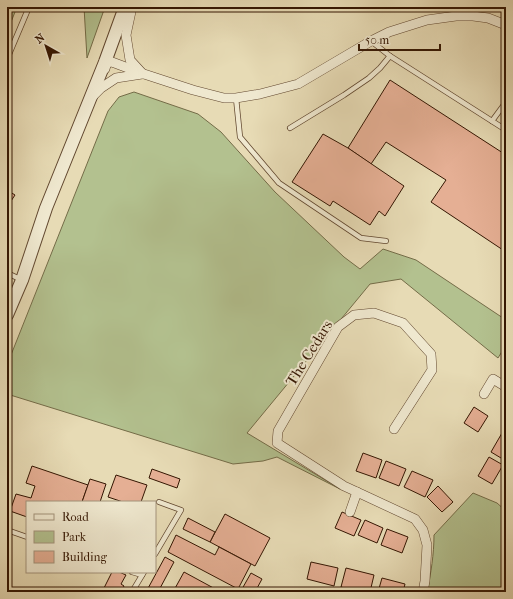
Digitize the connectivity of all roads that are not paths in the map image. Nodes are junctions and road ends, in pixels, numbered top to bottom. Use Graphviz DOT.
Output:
graph roads {
  1 [pos="29,7"];
  2 [pos="125,7"];
  3 [pos="132,7"];
  4 [pos="506,25"];
  5 [pos="371,41"];
  6 [pos="390,56"];
  7 [pos="7,59"];
  8 [pos="144,74"];
  9 [pos="95,86"];
  10 [pos="236,98"];
  11 [pos="90,99"];
  12 [pos="506,102"];
  13 [pos="492,121"];
  14 [pos="290,128"];
  15 [pos="506,130"];
  16 [pos="386,241"];
  17 [pos="7,273"];
  18 [pos="22,280"];
  19 [pos="7,315"];
  20 [pos="506,387"];
  21 [pos="484,394"];
  22 [pos="394,429"];
  23 [pos="357,492"];
  24 [pos="159,502"];
  25 [pos="350,512"];
  26 [pos="7,530"];
  27 [pos="26,537"];
  28 [pos="156,552"];
  29 [pos="143,574"];
  30 [pos="132,592"];
  31 [pos="423,592"];
  1 -- 7 [label="lane"];
  2 -- 9 [label="street"];
  3 -- 8 [label="street"];
  4 -- 5 [label="street"];
  5 -- 6 [label="lane"];
  5 -- 10 [label="street"];
  6 -- 13 [label="lane"];
  6 -- 14 [label="lane"];
  8 -- 9 [label="street"];
  8 -- 10 [label="street"];
  8 -- 11 [label="street"];
  9 -- 11 [label="street"];
  10 -- 16 [label="lane"];
  11 -- 18 [label="street"];
  12 -- 13 [label="lane"];
  13 -- 15 [label="lane"];
  17 -- 18 [label="lane"];
  18 -- 19 [label="street"];
  20 -- 21 [label="street"];
  22 -- 23 [label="street, The Cedars"];
  23 -- 25 [label="street"];
  23 -- 31 [label="street"];
  24 -- 28 [label="lane"];
  26 -- 27 [label="lane"];
  29 -- 30 [label="lane"];
}
